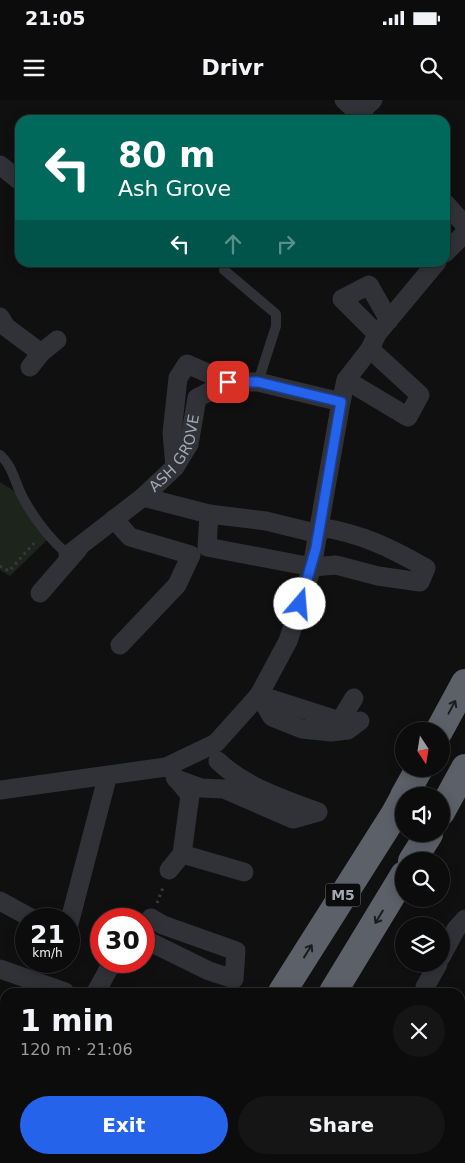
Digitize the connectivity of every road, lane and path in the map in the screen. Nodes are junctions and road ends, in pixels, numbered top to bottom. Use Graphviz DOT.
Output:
graph roads {
  1 [pos="344,100"];
  2 [pos="373,100"];
  3 [pos="360,115"];
  4 [pos="363,115"];
  5 [pos="0,165"];
  6 [pos="15,177"];
  7 [pos="450,208"];
  8 [pos="465,225"];
  9 [pos="465,233"];
  10 [pos="450,248"];
  11 [pos="433,267"];
  12 [pos="224,270"];
  13 [pos="0,318"];
  14 [pos="379,334"];
  15 [pos="56,340"];
  16 [pos="346,380"];
  17 [pos="228,382"];
  18 [pos="258,382"];
  19 [pos="341,402"];
  20 [pos="0,455"];
  21 [pos="175,467"];
  22 [pos="143,497"];
  23 [pos="209,514"];
  24 [pos="114,519"];
  25 [pos="44,531"];
  26 [pos="319,531"];
  27 [pos="84,544"];
  28 [pos="68,555"];
  29 [pos="0,566"];
  30 [pos="312,567"];
  31 [pos="40,593"];
  32 [pos="120,645"];
  33 [pos="465,683"];
  34 [pos="259,695"];
  35 [pos="354,698"];
  36 [pos="360,721"];
  37 [pos="444,722"];
  38 [pos="217,752"];
  39 [pos="465,768"];
  40 [pos="171,773"];
  41 [pos="106,782"];
  42 [pos="0,790"];
  43 [pos="195,791"];
  44 [pos="450,796"];
  45 [pos="395,812"];
  46 [pos="182,854"];
  47 [pos="169,870"];
  48 [pos="244,872"];
  49 [pos="395,890"];
  50 [pos="0,901"];
  51 [pos="73,908"];
  52 [pos="15,909"];
  53 [pos="465,919"];
  54 [pos="155,920"];
  55 [pos="450,940"];
  56 [pos="155,944"];
  57 [pos="0,969"];
  58 [pos="434,972"];
  59 [pos="106,973"];
  60 [pos="54,988"];
  61 [pos="98,988"];
  62 [pos="285,988"];
  63 [pos="335,988"];
  64 [pos="426,988"];
  1 -- 3 [label="street"];
  2 -- 4 [label="street"];
  5 -- 6 [label="street"];
  7 -- 8 [label="street"];
  9 -- 10 [label="street"];
  11 -- 14 [label="street"];
  12 -- 18 [label="lane"];
  13 -- 15 [label="street"];
  14 -- 16 [label="street"];
  14 -- 16 [label="street"];
  16 -- 19 [label="street"];
  17 -- 18 [label="street, ASH GROVE"];
  17 -- 21 [label="street, ASH GROVE"];
  17 -- 21 [label="street"];
  18 -- 19 [label="street, ASH GROVE"];
  19 -- 26 [label="street"];
  20 -- 25 [label="lane"];
  21 -- 22 [label="street, ASH GROVE"];
  22 -- 23 [label="street"];
  22 -- 24 [label="street, ASH GROVE"];
  23 -- 26 [label="street"];
  23 -- 30 [label="street"];
  24 -- 27 [label="street, ASH GROVE"];
  24 -- 32 [label="street"];
  25 -- 28 [label="lane"];
  25 -- 29 [label="path"];
  26 -- 30 [label="street"];
  26 -- 30 [label="street"];
  27 -- 28 [label="street, ASH GROVE"];
  27 -- 31 [label="street"];
  30 -- 34 [label="street"];
  37 -- 33 [label="highway, one-way"];
  34 -- 35 [label="street"];
  34 -- 36 [label="street"];
  34 -- 38 [label="street"];
  38 -- 40 [label="street"];
  38 -- 43 [label="street"];
  38 -- 43 [label="street"];
  39 -- 44 [label="highway"];
  40 -- 42 [label="street"];
  40 -- 43 [label="street"];
  41 -- 51 [label="street"];
  43 -- 46 [label="street"];
  62 -- 45 [label="highway, M5, one-way"];
  46 -- 47 [label="street"];
  46 -- 48 [label="street"];
  49 -- 63 [label="highway, M5, one-way"];
  50 -- 52 [label="street"];
  53 -- 55 [label="street"];
  54 -- 56 [label="street"];
  57 -- 60 [label="street"];
  58 -- 64 [label="street"];
  59 -- 61 [label="street"];
}
